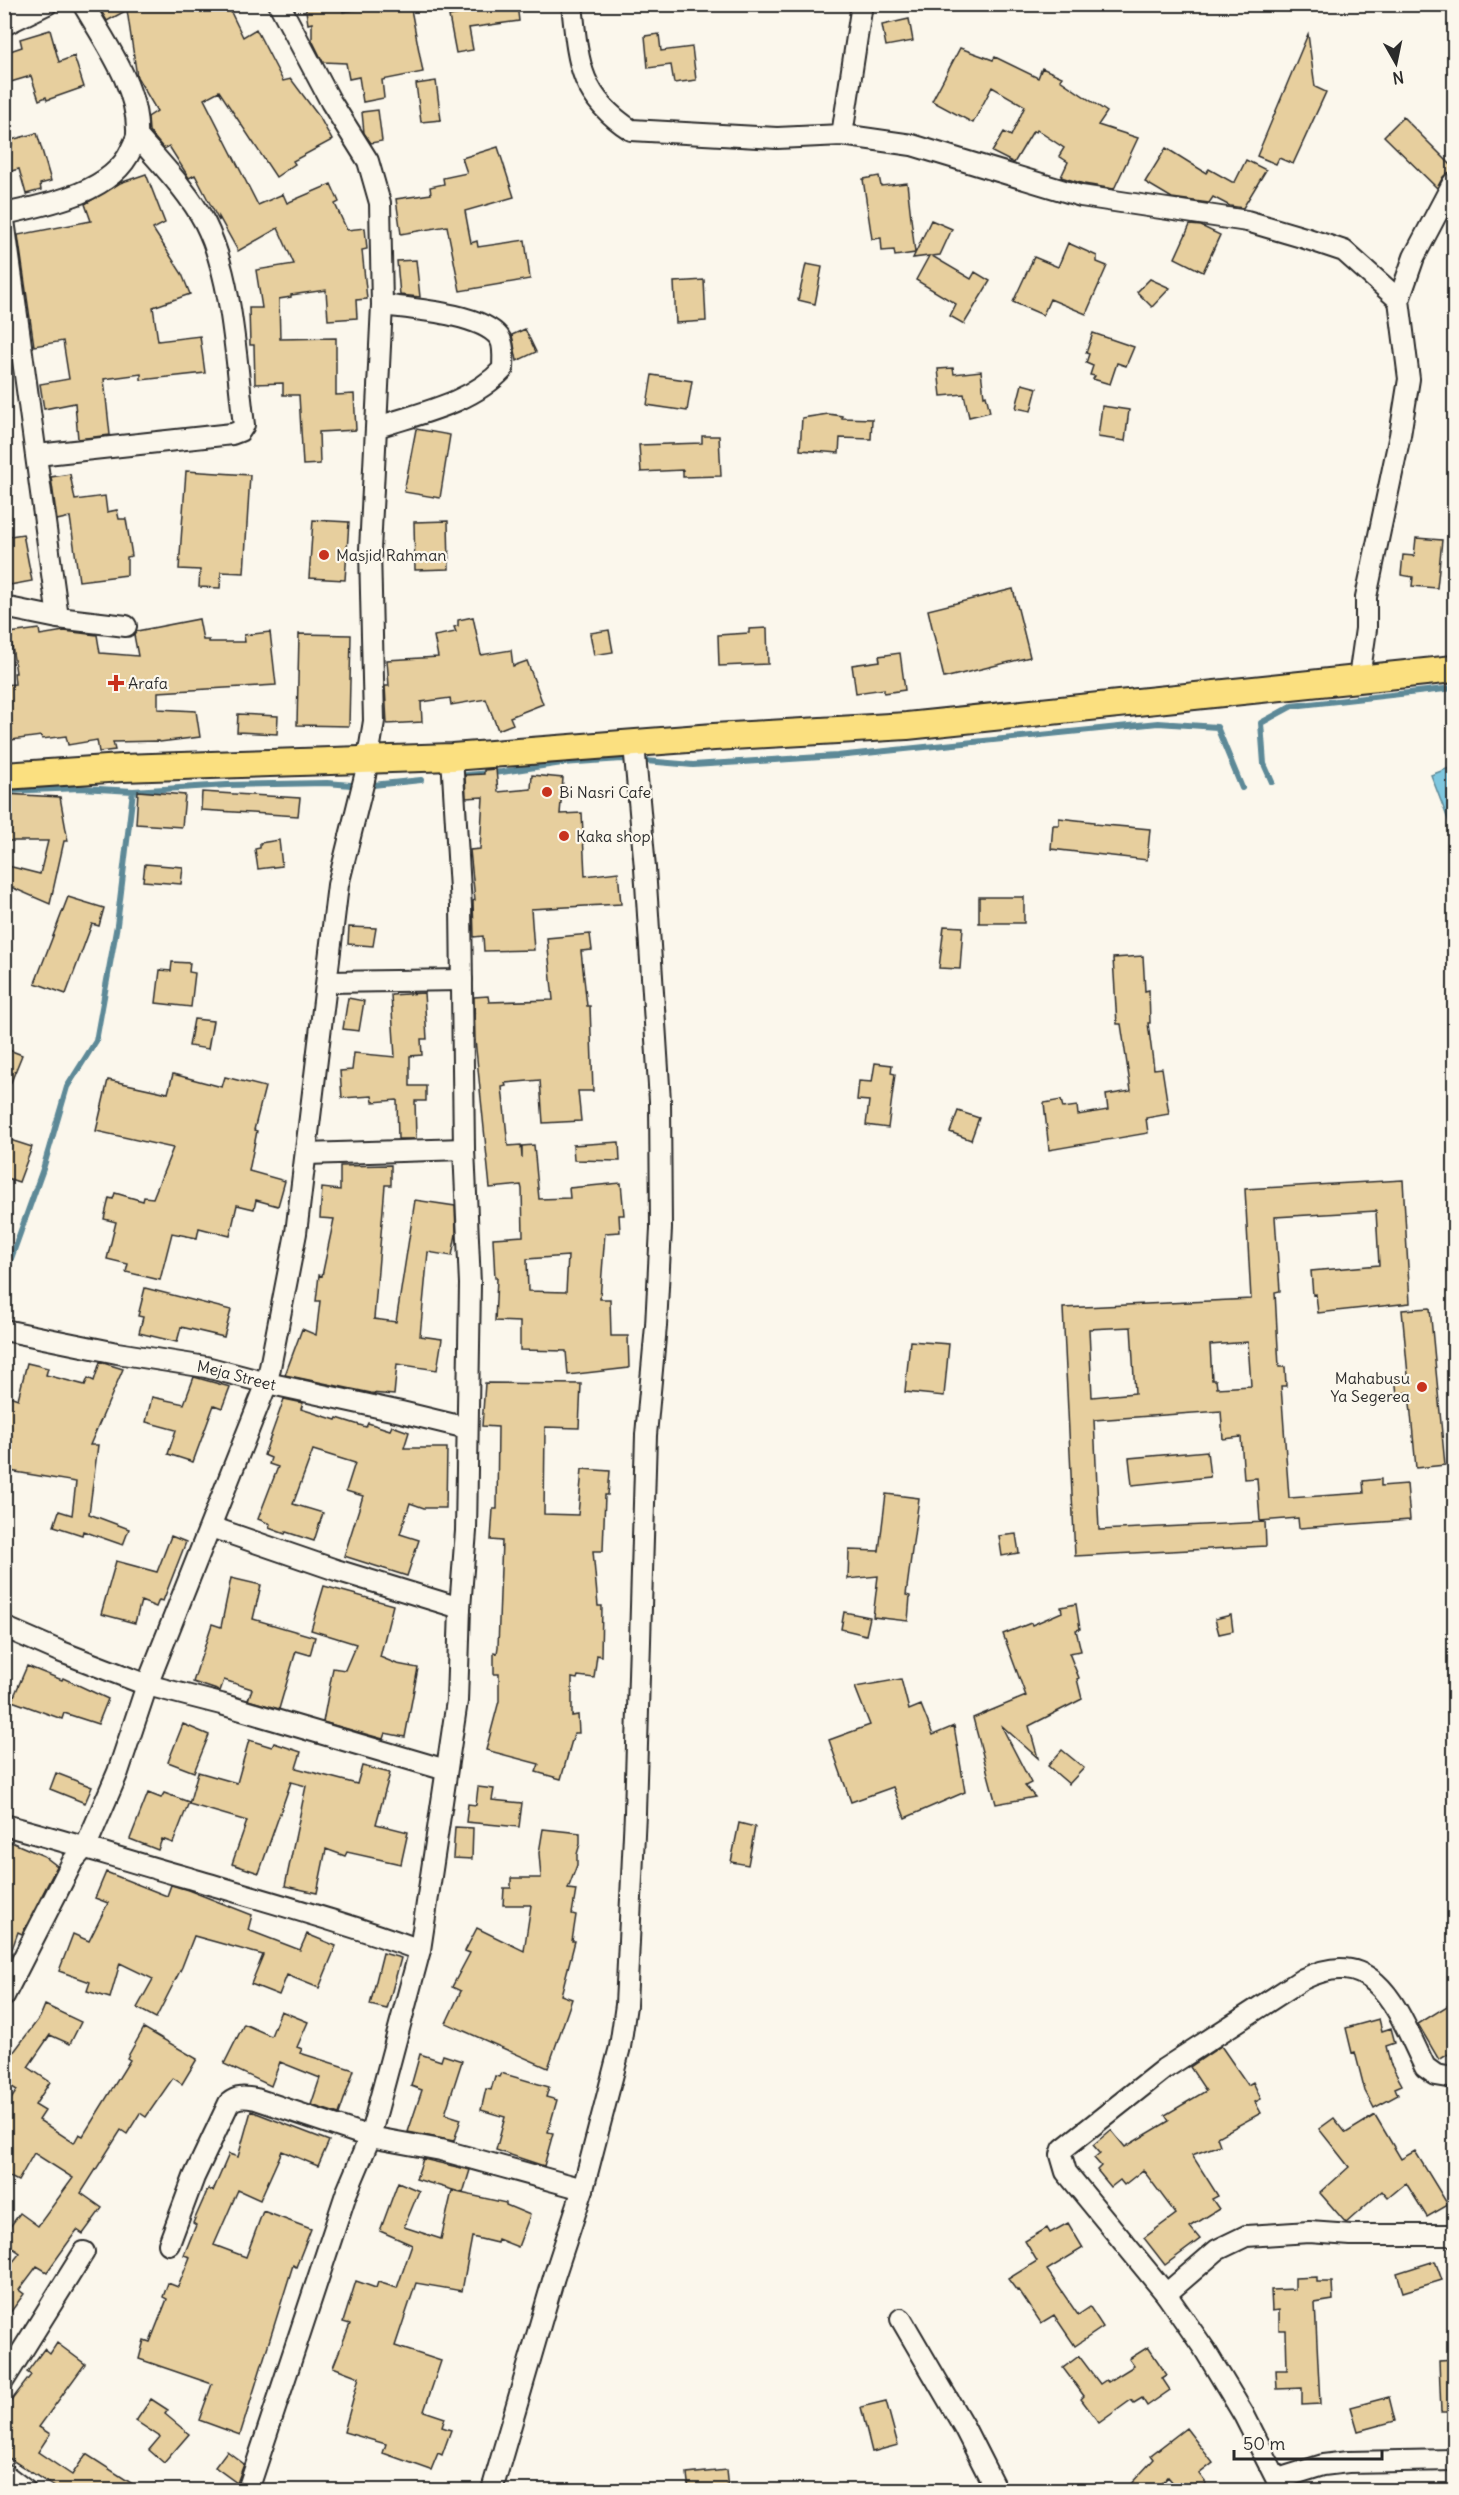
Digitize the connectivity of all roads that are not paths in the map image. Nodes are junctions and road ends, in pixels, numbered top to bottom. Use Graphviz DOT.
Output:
graph roads {
  1 [pos="47,4"];
  2 [pos="83,4"];
  3 [pos="279,4"];
  4 [pos="572,4"];
  5 [pos="862,4"];
  6 [pos="4,25"];
  7 [pos="842,135"];
  8 [pos="137,136"];
  9 [pos="1453,183"];
  10 [pos="4,214"];
  11 [pos="4,220"];
  12 [pos="1400,300"];
  13 [pos="382,305"];
  14 [pos="378,427"];
  15 [pos="37,455"];
  16 [pos="4,607"];
  17 [pos="58,618"];
  18 [pos="126,626"];
  19 [pos="1455,669"];
  20 [pos="1359,678"];
  21 [pos="634,744"];
  22 [pos="452,757"];
  23 [pos="368,760"];
  24 [pos="4,776"];
  25 [pos="462,980"];
  26 [pos="327,982"];
  27 [pos="464,1149"];
  28 [pos="306,1154"];
  29 [pos="4,1330"];
  30 [pos="267,1383"];
  31 [pos="466,1428"];
  32 [pos="211,1527"];
  33 [pos="460,1608"];
  34 [pos="4,1627"];
  35 [pos="147,1685"];
  36 [pos="446,1770"];
  37 [pos="4,1825"];
  38 [pos="86,1846"];
  39 [pos="420,1950"];
  40 [pos="4,1996"];
  41 [pos="1455,2078"];
  42 [pos="370,2137"];
  43 [pos="583,2189"];
  44 [pos="1455,2235"];
  45 [pos="169,2244"];
  46 [pos="84,2252"];
  47 [pos="1166,2294"];
  48 [pos="901,2319"];
  49 [pos="4,2380"];
  50 [pos="1455,2460"];
  51 [pos="4,2474"];
  52 [pos="1280,2485"];
  53 [pos="25,2490"];
  54 [pos="248,2490"];
  55 [pos="492,2490"];
  56 [pos="996,2490"];
  1 -- 6 [label="street"];
  2 -- 8 [label="street"];
  3 -- 13 [label="street"];
  4 -- 7 [label="street"];
  5 -- 7 [label="street"];
  7 -- 12 [label="street"];
  8 -- 10 [label="street"];
  8 -- 15 [label="street"];
  9 -- 12 [label="street"];
  11 -- 15 [label="street"];
  12 -- 20 [label="street"];
  13 -- 14 [label="street"];
  13 -- 14 [label="street"];
  14 -- 23 [label="street"];
  15 -- 17 [label="street"];
  16 -- 17 [label="street"];
  17 -- 18 [label="street"];
  19 -- 20 [label="main road"];
  20 -- 21 [label="main road"];
  21 -- 22 [label="main road"];
  21 -- 43 [label="street"];
  22 -- 23 [label="main road"];
  22 -- 25 [label="street"];
  23 -- 24 [label="main road"];
  23 -- 26 [label="street"];
  25 -- 26 [label="street"];
  25 -- 27 [label="street"];
  26 -- 28 [label="street"];
  27 -- 28 [label="street"];
  27 -- 31 [label="street"];
  28 -- 30 [label="street"];
  29 -- 30 [label="street, Meja Street"];
  30 -- 31 [label="street, Meja Street"];
  30 -- 32 [label="street"];
  31 -- 33 [label="street"];
  32 -- 33 [label="street"];
  32 -- 35 [label="street"];
  33 -- 36 [label="street"];
  34 -- 35 [label="street"];
  35 -- 36 [label="street"];
  35 -- 38 [label="street"];
  36 -- 39 [label="street"];
  37 -- 38 [label="street"];
  38 -- 39 [label="street"];
  38 -- 40 [label="street"];
  39 -- 42 [label="street"];
  41 -- 47 [label="street"];
  42 -- 43 [label="street"];
  42 -- 45 [label="street"];
  42 -- 54 [label="street"];
  43 -- 55 [label="street"];
  44 -- 47 [label="street"];
  46 -- 49 [label="street"];
  47 -- 52 [label="street"];
  48 -- 56 [label="street"];
  50 -- 52 [label="street"];
  51 -- 53 [label="street"];
}
